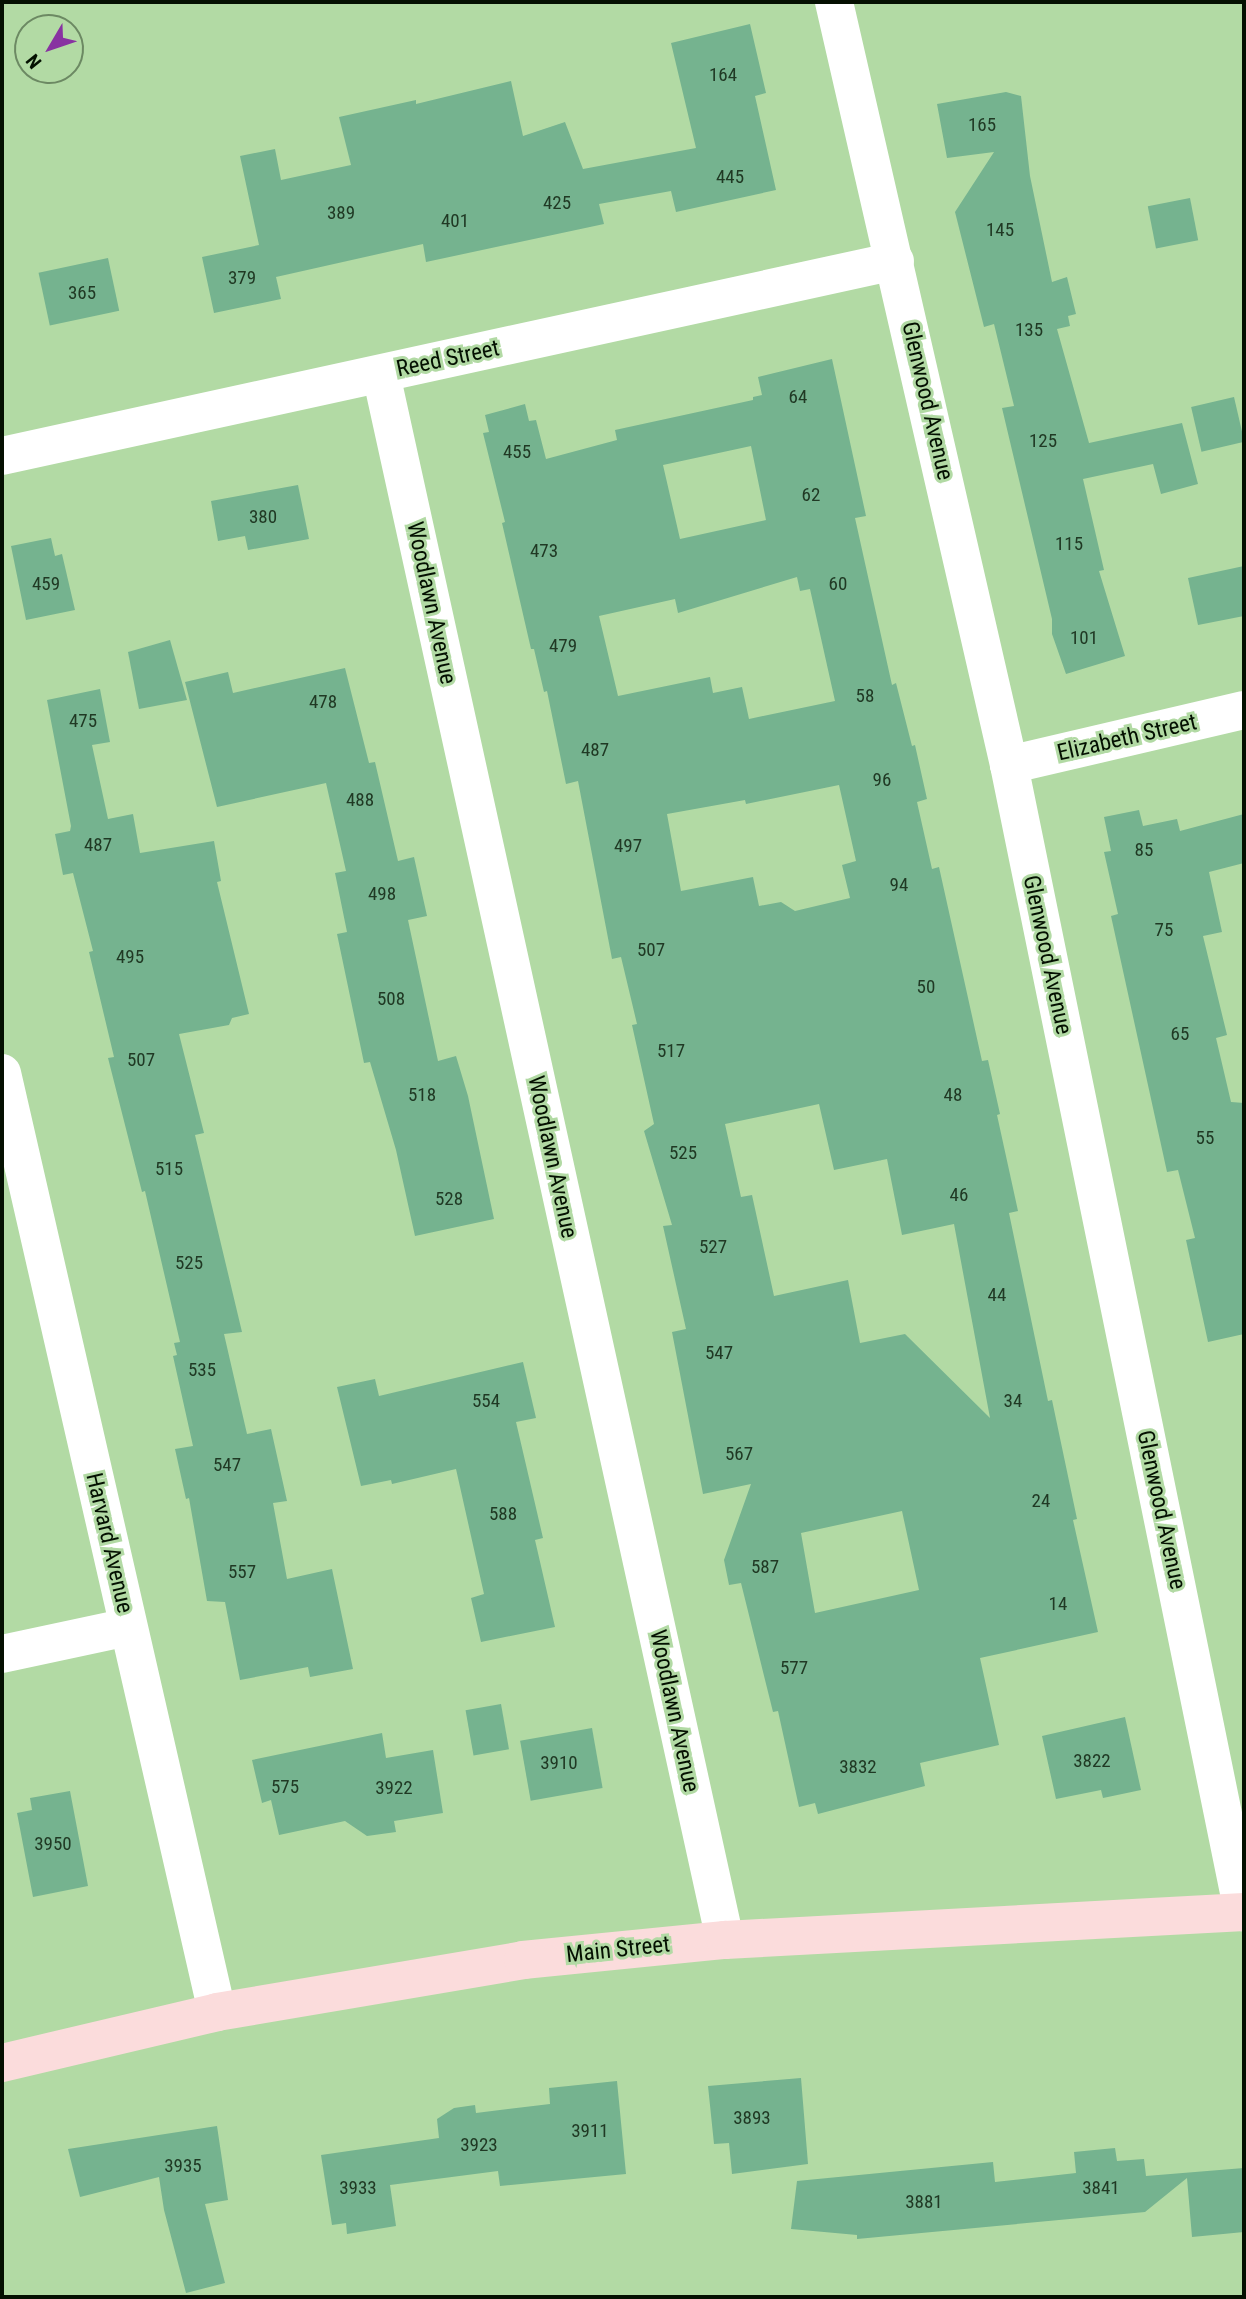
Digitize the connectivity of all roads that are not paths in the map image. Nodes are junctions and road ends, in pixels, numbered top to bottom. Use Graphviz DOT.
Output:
graph roads {
  1 [pos="834,2"];
  2 [pos="895,261"];
  3 [pos="381,374"];
  4 [pos="2,456"];
  5 [pos="1244,710"];
  6 [pos="1009,765"];
  7 [pos="2,1073"];
  8 [pos="128,1627"];
  9 [pos="2,1654"];
  10 [pos="1244,1912"];
  11 [pos="725,1940"];
  12 [pos="217,2012"];
  13 [pos="2,2063"];
  1 -- 2 [label="street, Glenwood Avenue"];
  2 -- 3 [label="street, Reed Street"];
  2 -- 6 [label="street, Glenwood Avenue"];
  3 -- 4 [label="street, Reed Street"];
  3 -- 11 [label="street, Woodlawn Avenue"];
  5 -- 6 [label="street, Elizabeth Street"];
  6 -- 10 [label="street, Glenwood Avenue"];
  7 -- 8 [label="street, Harvard Avenue"];
  8 -- 9 [label="street"];
  8 -- 12 [label="street, Harvard Avenue"];
  10 -- 11 [label="main road, Main Street"];
  11 -- 12 [label="main road, Main Street"];
  12 -- 13 [label="main road, Main Street"];
}
